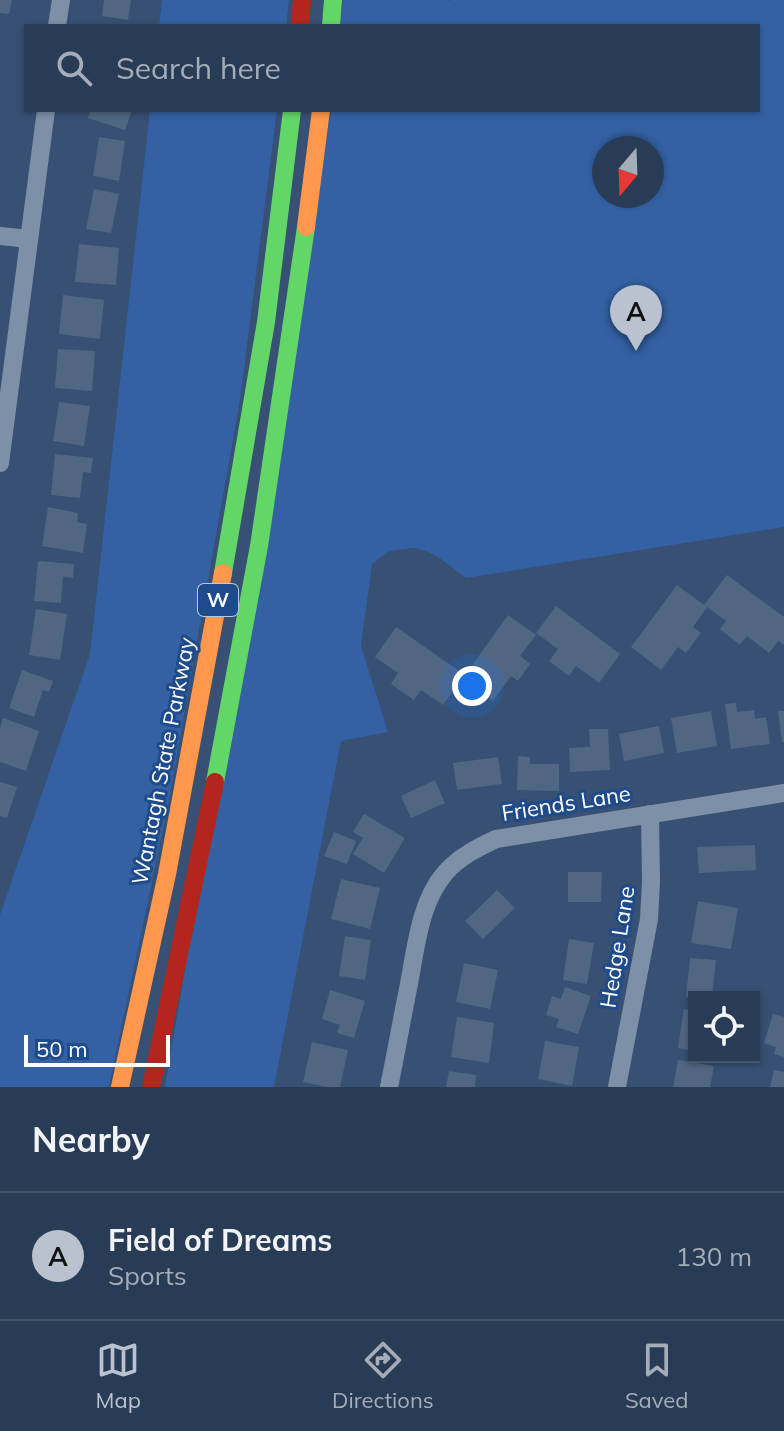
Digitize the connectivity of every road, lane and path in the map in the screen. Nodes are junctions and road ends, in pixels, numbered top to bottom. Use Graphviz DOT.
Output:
graph roads {
  1 [pos="61,0"];
  2 [pos="302,0"];
  3 [pos="333,0"];
  4 [pos="57,24"];
  5 [pos="300,24"];
  6 [pos="331,24"];
  7 [pos="46,112"];
  8 [pos="292,112"];
  9 [pos="321,112"];
  10 [pos="0,236"];
  11 [pos="29,239"];
  12 [pos="0,463"];
  13 [pos="784,793"];
  14 [pos="650,814"];
  15 [pos="120,1087"];
  16 [pos="151,1087"];
  17 [pos="389,1087"];
  18 [pos="617,1087"];
  1 -- 4 [label="street"];
  2 -- 5 [label="highway"];
  3 -- 6 [label="highway"];
  7 -- 11 [label="street"];
  8 -- 15 [label="highway, Wantagh State Parkway / W"];
  9 -- 16 [label="highway, W"];
  10 -- 11 [label="street"];
  11 -- 12 [label="street"];
  13 -- 14 [label="street, Friends Lane"];
  14 -- 17 [label="street, Friends Lane"];
  14 -- 18 [label="street, Hedge Lane"];
}
